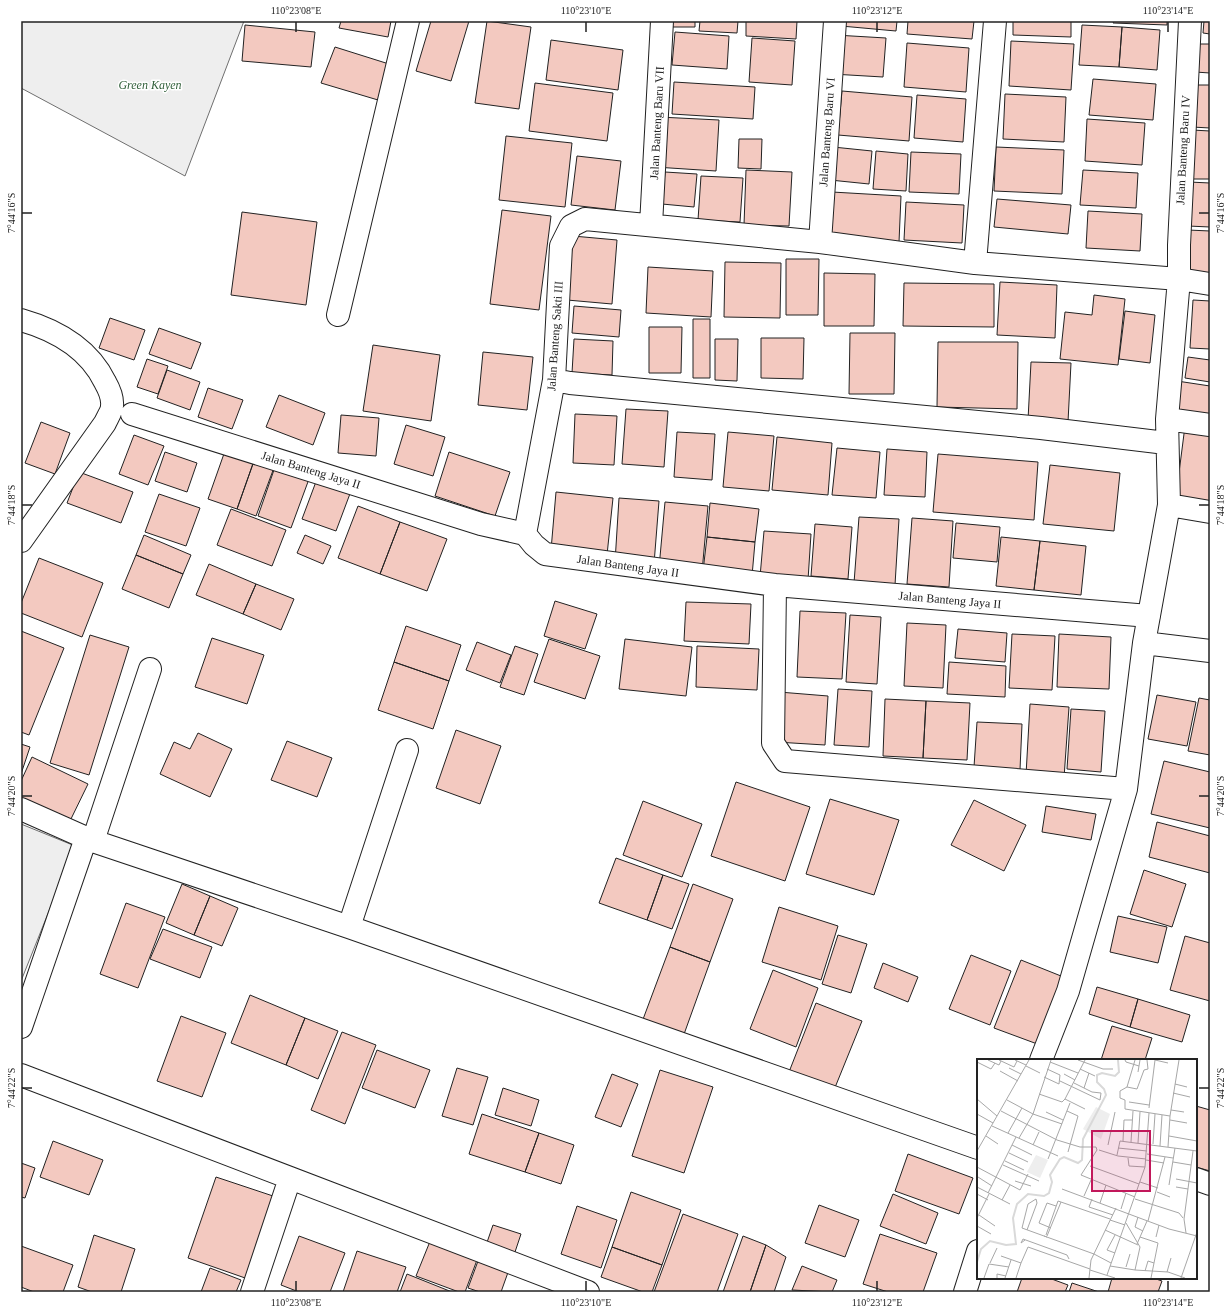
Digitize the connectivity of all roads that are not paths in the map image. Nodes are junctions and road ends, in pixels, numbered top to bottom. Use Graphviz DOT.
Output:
graph roads {
  1 [pos="408,21"];
  2 [pos="660,21"];
  3 [pos="835,21"];
  4 [pos="994,21"];
  5 [pos="1190,21"];
  6 [pos="651,225"];
  7 [pos="820,242"];
  8 [pos="975,263"];
  9 [pos="1179,279"];
  10 [pos="1210,284"];
  11 [pos="338,315"];
  12 [pos="21,320"];
  13 [pos="554,380"];
  14 [pos="132,414"];
  15 [pos="1167,419"];
  16 [pos="1210,425"];
  17 [pos="1166,443"];
  18 [pos="1169,505"];
  19 [pos="1210,512"];
  20 [pos="525,534"];
  21 [pos="21,541"];
  22 [pos="775,585"];
  23 [pos="1149,616"];
  24 [pos="1144,642"];
  25 [pos="1210,651"];
  26 [pos="150,669"];
  27 [pos="407,750"];
  28 [pos="1126,789"];
  29 [pos="21,809"];
  30 [pos="90,839"];
  31 [pos="349,927"];
  32 [pos="21,1027"];
  33 [pos="1041,1059"];
  34 [pos="21,1075"];
  35 [pos="977,1148"];
  36 [pos="290,1178"];
  37 [pos="1197,1180"];
  38 [pos="1210,1184"];
  39 [pos="977,1254"];
  40 [pos="252,1292"];
  41 [pos="588,1292"];
  42 [pos="965,1292"];
  1 -- 11 [label="street"];
  2 -- 6 [label="street, Jalan Banteng Baru VII"];
  3 -- 7 [label="street, Jalan Banteng Baru VI"];
  4 -- 8 [label="street"];
  5 -- 9 [label="street, Jalan Banteng Baru IV"];
  6 -- 7 [label="street"];
  6 -- 13 [label="street, Jalan Banteng Sakti III"];
  7 -- 8 [label="street"];
  8 -- 9 [label="street"];
  9 -- 10 [label="street"];
  9 -- 15 [label="street, Jalan Banteng Baru IV"];
  12 -- 21 [label="street"];
  13 -- 17 [label="street"];
  13 -- 20 [label="street, Jalan Banteng Sakti III"];
  14 -- 20 [label="street, Jalan Banteng Jaya II"];
  15 -- 16 [label="street"];
  15 -- 17 [label="street, Jalan Banteng Baru IV"];
  17 -- 18 [label="street, Jalan Banteng Baru IV"];
  18 -- 19 [label="street"];
  18 -- 23 [label="street, Jalan Banteng Baru IV"];
  20 -- 22 [label="street, Jalan Banteng Jaya II"];
  22 -- 23 [label="street, Jalan Banteng Jaya II"];
  22 -- 28 [label="street"];
  23 -- 24 [label="street, Jalan Banteng Baru IV"];
  24 -- 25 [label="street"];
  24 -- 28 [label="street, Jalan Banteng Baru IV"];
  26 -- 30 [label="street"];
  27 -- 31 [label="street"];
  28 -- 33 [label="street, Jalan Banteng Baru IV"];
  29 -- 30 [label="street"];
  30 -- 31 [label="street"];
  30 -- 32 [label="street"];
  31 -- 35 [label="street"];
  34 -- 36 [label="street"];
  36 -- 40 [label="street"];
  36 -- 41 [label="street"];
  37 -- 38 [label="street"];
  39 -- 42 [label="street"];
}
